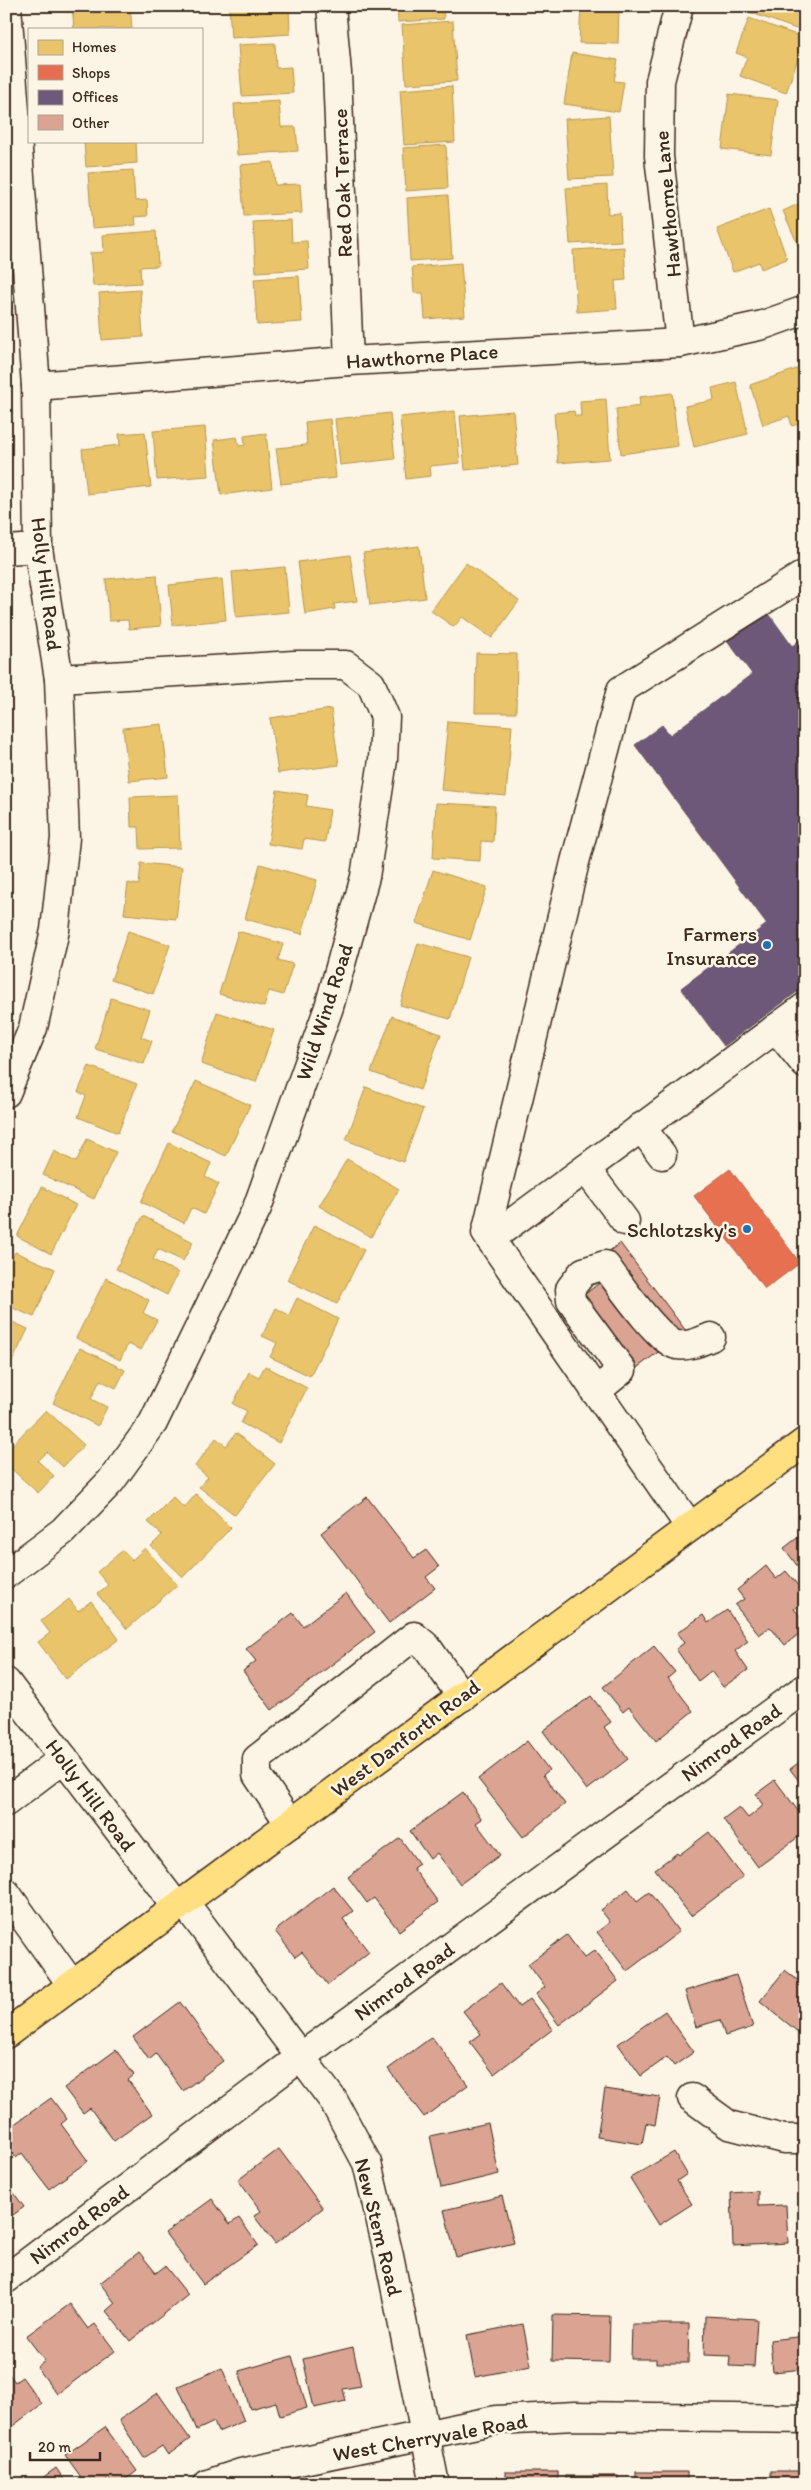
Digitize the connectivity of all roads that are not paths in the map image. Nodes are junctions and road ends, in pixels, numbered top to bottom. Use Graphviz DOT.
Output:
graph roads {
  1 [pos="7,6"];
  2 [pos="331,6"];
  3 [pos="679,6"];
  4 [pos="15,258"];
  5 [pos="805,310"];
  6 [pos="680,343"];
  7 [pos="349,361"];
  8 [pos="36,386"];
  9 [pos="38,548"];
  10 [pos="6,550"];
  11 [pos="805,574"];
  12 [pos="59,680"];
  13 [pos="805,1007"];
  14 [pos="776,1028"];
  15 [pos="805,1064"];
  16 [pos="6,1093"];
  17 [pos="641,1127"];
  18 [pos="662,1155"];
  19 [pos="586,1169"];
  20 [pos="625,1221"];
  21 [pos="490,1239"];
  22 [pos="711,1337"];
  23 [pos="595,1392"];
  24 [pos="805,1442"];
  25 [pos="690,1528"];
  26 [pos="6,1574"];
  27 [pos="6,1682"];
  28 [pos="805,1688"];
  29 [pos="462,1696"];
  30 [pos="64,1758"];
  31 [pos="6,1802"];
  32 [pos="290,1824"];
  33 [pos="6,1893"];
  34 [pos="180,1905"];
  35 [pos="72,1985"];
  36 [pos="6,2034"];
  37 [pos="302,2056"];
  38 [pos="692,2098"];
  39 [pos="805,2139"];
  40 [pos="6,2279"];
  41 [pos="805,2419"];
  42 [pos="424,2434"];
  43 [pos="208,2484"];
  44 [pos="435,2484"];
  1 -- 4 [label="street, Holly Hill Road"];
  2 -- 7 [label="street, Red Oak Terrace"];
  3 -- 6 [label="street, Hawthorne Lane"];
  4 -- 8 [label="street, Holly Hill Road"];
  5 -- 6 [label="street, Hawthorne Place"];
  6 -- 7 [label="street, Hawthorne Place"];
  7 -- 8 [label="street, Hawthorne Place"];
  8 -- 9 [label="street, Holly Hill Road"];
  9 -- 10 [label="street"];
  9 -- 12 [label="street, Holly Hill Road"];
  11 -- 21 [label="street"];
  12 -- 16 [label="street, Holly Hill Road"];
  12 -- 26 [label="street, Wild Wind Road"];
  13 -- 14 [label="street"];
  14 -- 15 [label="street"];
  14 -- 17 [label="street"];
  17 -- 18 [label="street"];
  17 -- 19 [label="street"];
  19 -- 20 [label="street"];
  19 -- 21 [label="street"];
  21 -- 23 [label="street"];
  22 -- 23 [label="street"];
  23 -- 25 [label="street"];
  24 -- 25 [label="main road, West Danforth Road"];
  25 -- 29 [label="main road, West Danforth Road"];
  27 -- 30 [label="street, Holly Hill Road"];
  28 -- 37 [label="street, Nimrod Road"];
  29 -- 32 [label="main road, West Danforth Road"];
  29 -- 32 [label="street"];
  30 -- 31 [label="street"];
  30 -- 34 [label="street, Holly Hill Road"];
  32 -- 34 [label="main road, West Danforth Road"];
  33 -- 35 [label="street"];
  34 -- 35 [label="main road, West Danforth Road"];
  34 -- 37 [label="street, New Stem Road"];
  35 -- 36 [label="main road, West Danforth Road"];
  37 -- 40 [label="street, Nimrod Road"];
  37 -- 42 [label="street, New Stem Road"];
  38 -- 39 [label="street"];
  41 -- 42 [label="street, West Cherryvale Road"];
  42 -- 43 [label="street, West Cherryvale Road"];
  42 -- 44 [label="street, New Stem Road"];
}
